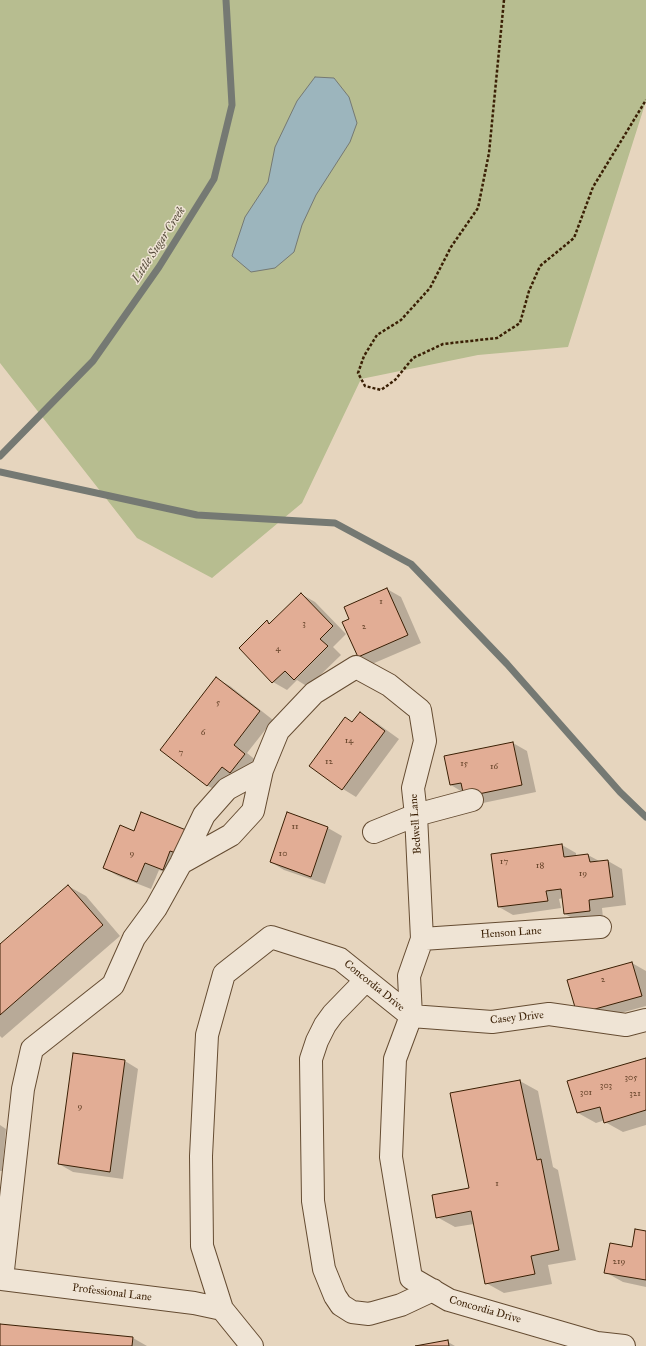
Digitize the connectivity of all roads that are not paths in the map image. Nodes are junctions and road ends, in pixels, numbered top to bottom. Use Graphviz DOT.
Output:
graph roads {
  1 [pos="262,770"];
  2 [pos="472,800"];
  3 [pos="416,814"];
  4 [pos="374,832"];
  5 [pos="181,863"];
  6 [pos="600,927"];
  7 [pos="422,939"];
  8 [pos="366,980"];
  9 [pos="411,1016"];
  10 [pos="646,1020"];
  11 [pos="433,1290"];
  12 [pos="222,1309"];
  13 [pos="252,1346"];
  14 [pos="624,1346"];
  1 -- 3 [label="street, Bedwell Lane"];
  1 -- 5 [label="street"];
  1 -- 5 [label="street, Bedwell Lane"];
  2 -- 3 [label="street"];
  3 -- 4 [label="street"];
  3 -- 7 [label="street, Bedwell Lane"];
  5 -- 12 [label="street, Professional Lane"];
  6 -- 7 [label="street, Henson Lane"];
  7 -- 9 [label="street, Bedwell Lane"];
  8 -- 9 [label="street, Concordia Drive"];
  8 -- 11 [label="street"];
  8 -- 12 [label="street, Concordia Drive"];
  9 -- 10 [label="street, Casey Drive"];
  9 -- 11 [label="street, Concordia Drive"];
  11 -- 14 [label="street, Concordia Drive"];
  12 -- 13 [label="street, Concordia Drive"];
}
